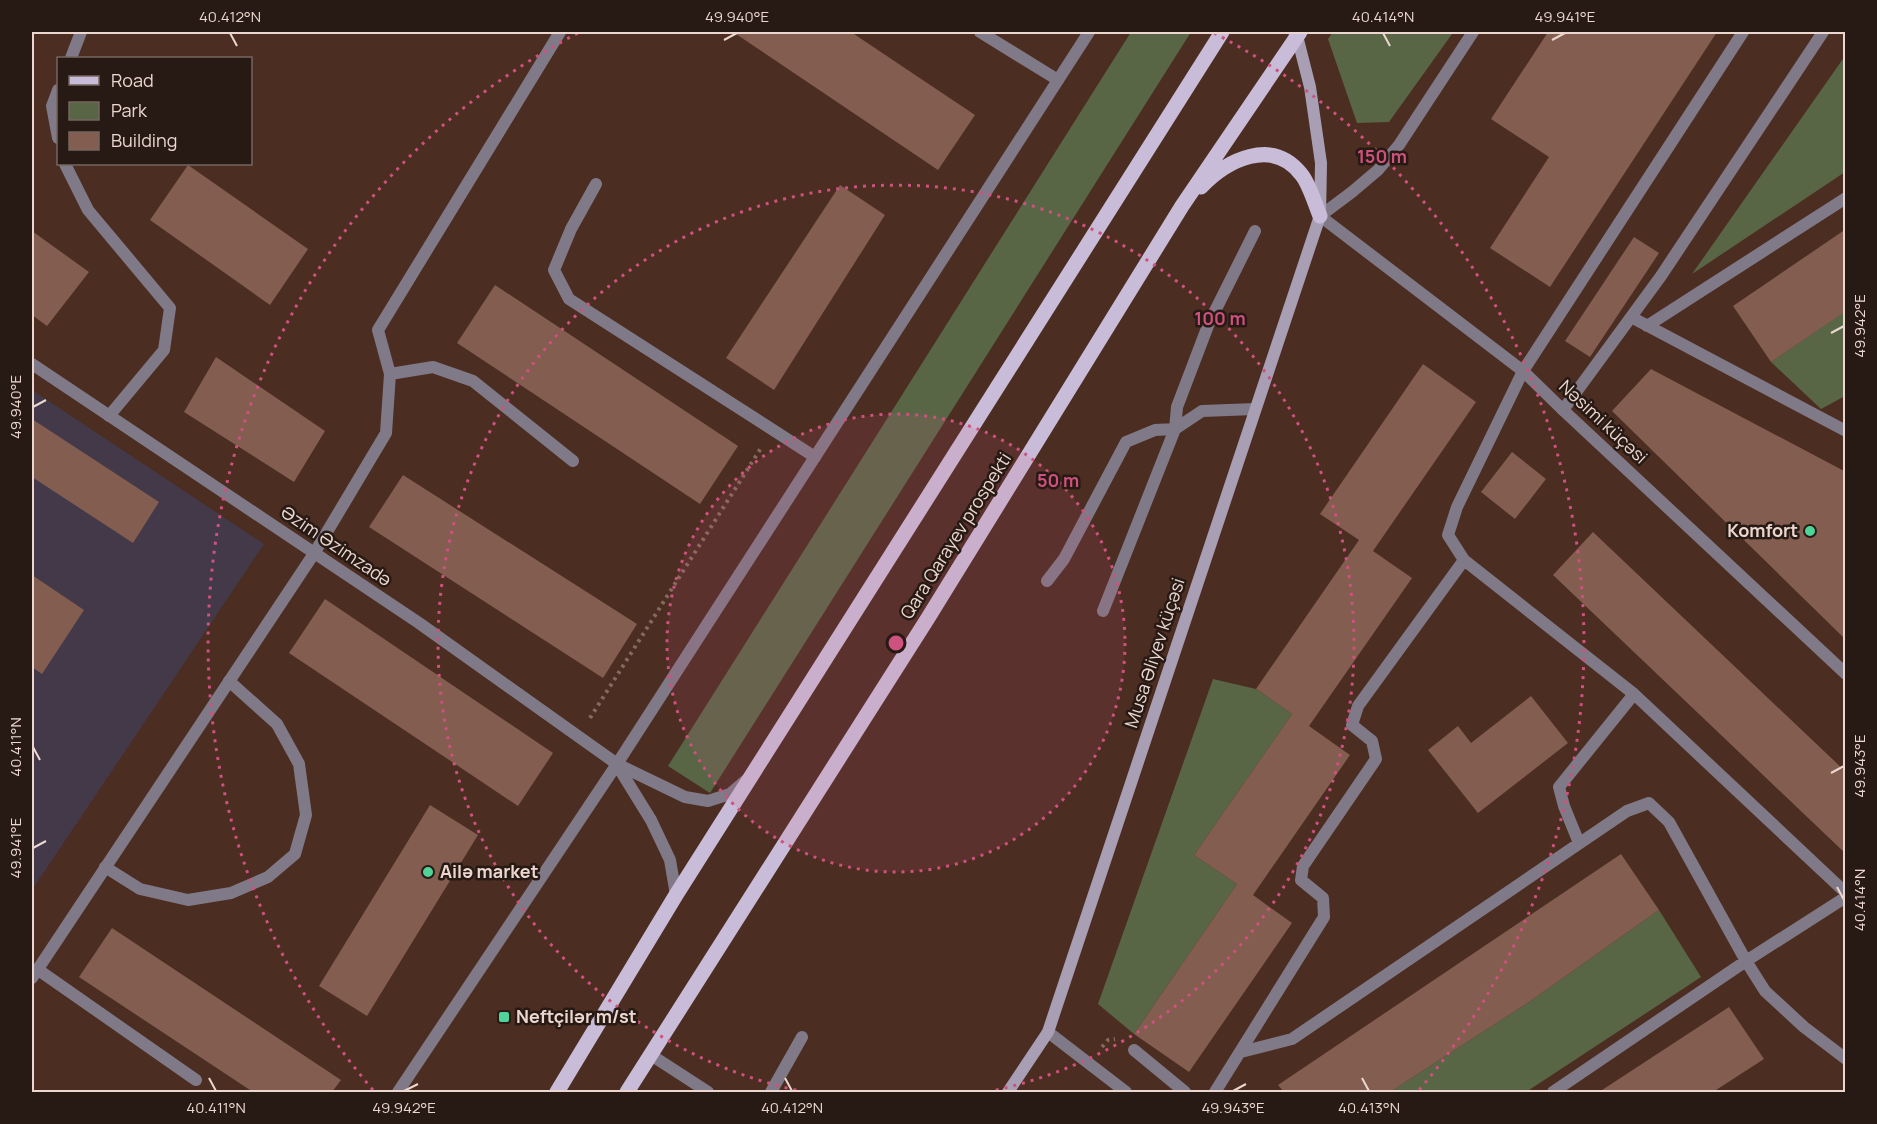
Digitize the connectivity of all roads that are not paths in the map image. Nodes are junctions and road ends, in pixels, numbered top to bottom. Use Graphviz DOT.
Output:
graph roads {
  1 [pos="81,32"];
  2 [pos="560,32"];
  3 [pos="980,32"];
  4 [pos="1089,32"];
  5 [pos="1222,32"];
  6 [pos="1473,32"];
  7 [pos="1743,32"];
  8 [pos="1823,32"];
  9 [pos="1297,33"];
  10 [pos="71,57"];
  11 [pos="1058,80"];
  12 [pos="57,93"];
  13 [pos="57,133"];
  14 [pos="66,165"];
  15 [pos="596,184"];
  16 [pos="1845,198"];
  17 [pos="1182,206"];
  18 [pos="1320,216"];
  19 [pos="1255,231"];
  20 [pos="1631,317"];
  21 [pos="1647,326"];
  22 [pos="32,364"];
  23 [pos="1523,370"];
  24 [pos="390,374"];
  25 [pos="1255,409"];
  26 [pos="1563,410"];
  27 [pos="109,416"];
  28 [pos="1175,429"];
  29 [pos="1845,431"];
  30 [pos="815,457"];
  31 [pos="573,461"];
  32 [pos="315,552"];
  33 [pos="1464,560"];
  34 [pos="1047,581"];
  35 [pos="1103,611"];
  36 [pos="1844,669"];
  37 [pos="229,681"];
  38 [pos="1634,694"];
  39 [pos="617,764"];
  40 [pos="751,777"];
  41 [pos="1580,843"];
  42 [pos="105,867"];
  43 [pos="676,895"];
  44 [pos="1845,895"];
  45 [pos="1746,961"];
  46 [pos="34,974"];
  47 [pos="1048,1032"];
  48 [pos="802,1037"];
  49 [pos="1134,1050"];
  50 [pos="1241,1052"];
  51 [pos="651,1055"];
  52 [pos="1845,1059"];
  53 [pos="196,1080"];
  54 [pos="398,1092"];
  55 [pos="557,1092"];
  56 [pos="627,1092"];
  57 [pos="708,1092"];
  58 [pos="771,1092"];
  59 [pos="1008,1092"];
  60 [pos="1126,1092"];
  61 [pos="1185,1092"];
  62 [pos="1215,1092"];
  63 [pos="1553,1092"];
  1 -- 10 [label="street"];
  2 -- 24 [label="street"];
  3 -- 11 [label="street"];
  4 -- 11 [label="street"];
  5 -- 40 [label="main road"];
  6 -- 18 [label="street"];
  7 -- 23 [label="street"];
  8 -- 20 [label="street"];
  9 -- 17 [label="main road, Qara Qarayev prospekti"];
  9 -- 18 [label="street, Musa Əliyev küçəsi"];
  11 -- 30 [label="street"];
  12 -- 13 [label="street"];
  14 -- 27 [label="street"];
  15 -- 30 [label="street"];
  16 -- 21 [label="street"];
  17 -- 18 [label="main road"];
  17 -- 51 [label="main road, Qara Qarayev prospekti"];
  18 -- 23 [label="street, Nəsimi küçəsi"];
  18 -- 25 [label="street, Musa Əliyev küçəsi"];
  19 -- 28 [label="street"];
  20 -- 21 [label="street"];
  20 -- 26 [label="street"];
  21 -- 29 [label="street"];
  22 -- 27 [label="street, Əzim Əzimzadə"];
  23 -- 26 [label="street, Nəsimi küçəsi"];
  23 -- 33 [label="street"];
  24 -- 31 [label="street"];
  24 -- 32 [label="street"];
  25 -- 28 [label="street"];
  25 -- 47 [label="street, Musa Əliyev küçəsi"];
  26 -- 36 [label="street, Nəsimi küçəsi"];
  27 -- 32 [label="street, Əzim Əzimzadə"];
  28 -- 34 [label="street"];
  28 -- 35 [label="street"];
  30 -- 39 [label="street"];
  32 -- 37 [label="street"];
  32 -- 39 [label="street, Əzim Əzimzadə"];
  33 -- 38 [label="street"];
  33 -- 50 [label="street"];
  37 -- 42 [label="street"];
  37 -- 42 [label="street"];
  38 -- 41 [label="street"];
  38 -- 44 [label="street"];
  39 -- 40 [label="street"];
  39 -- 43 [label="street"];
  39 -- 54 [label="street"];
  40 -- 43 [label="main road"];
  41 -- 45 [label="street"];
  41 -- 50 [label="street"];
  42 -- 46 [label="street"];
  43 -- 55 [label="main road"];
  44 -- 45 [label="street"];
  45 -- 52 [label="street"];
  45 -- 63 [label="street"];
  46 -- 53 [label="street"];
  47 -- 59 [label="street, Musa Əliyev küçəsi"];
  47 -- 60 [label="street"];
  48 -- 58 [label="street"];
  49 -- 61 [label="street"];
  50 -- 62 [label="street"];
  51 -- 56 [label="main road, Qara Qarayev prospekti"];
  51 -- 57 [label="street"];
}
